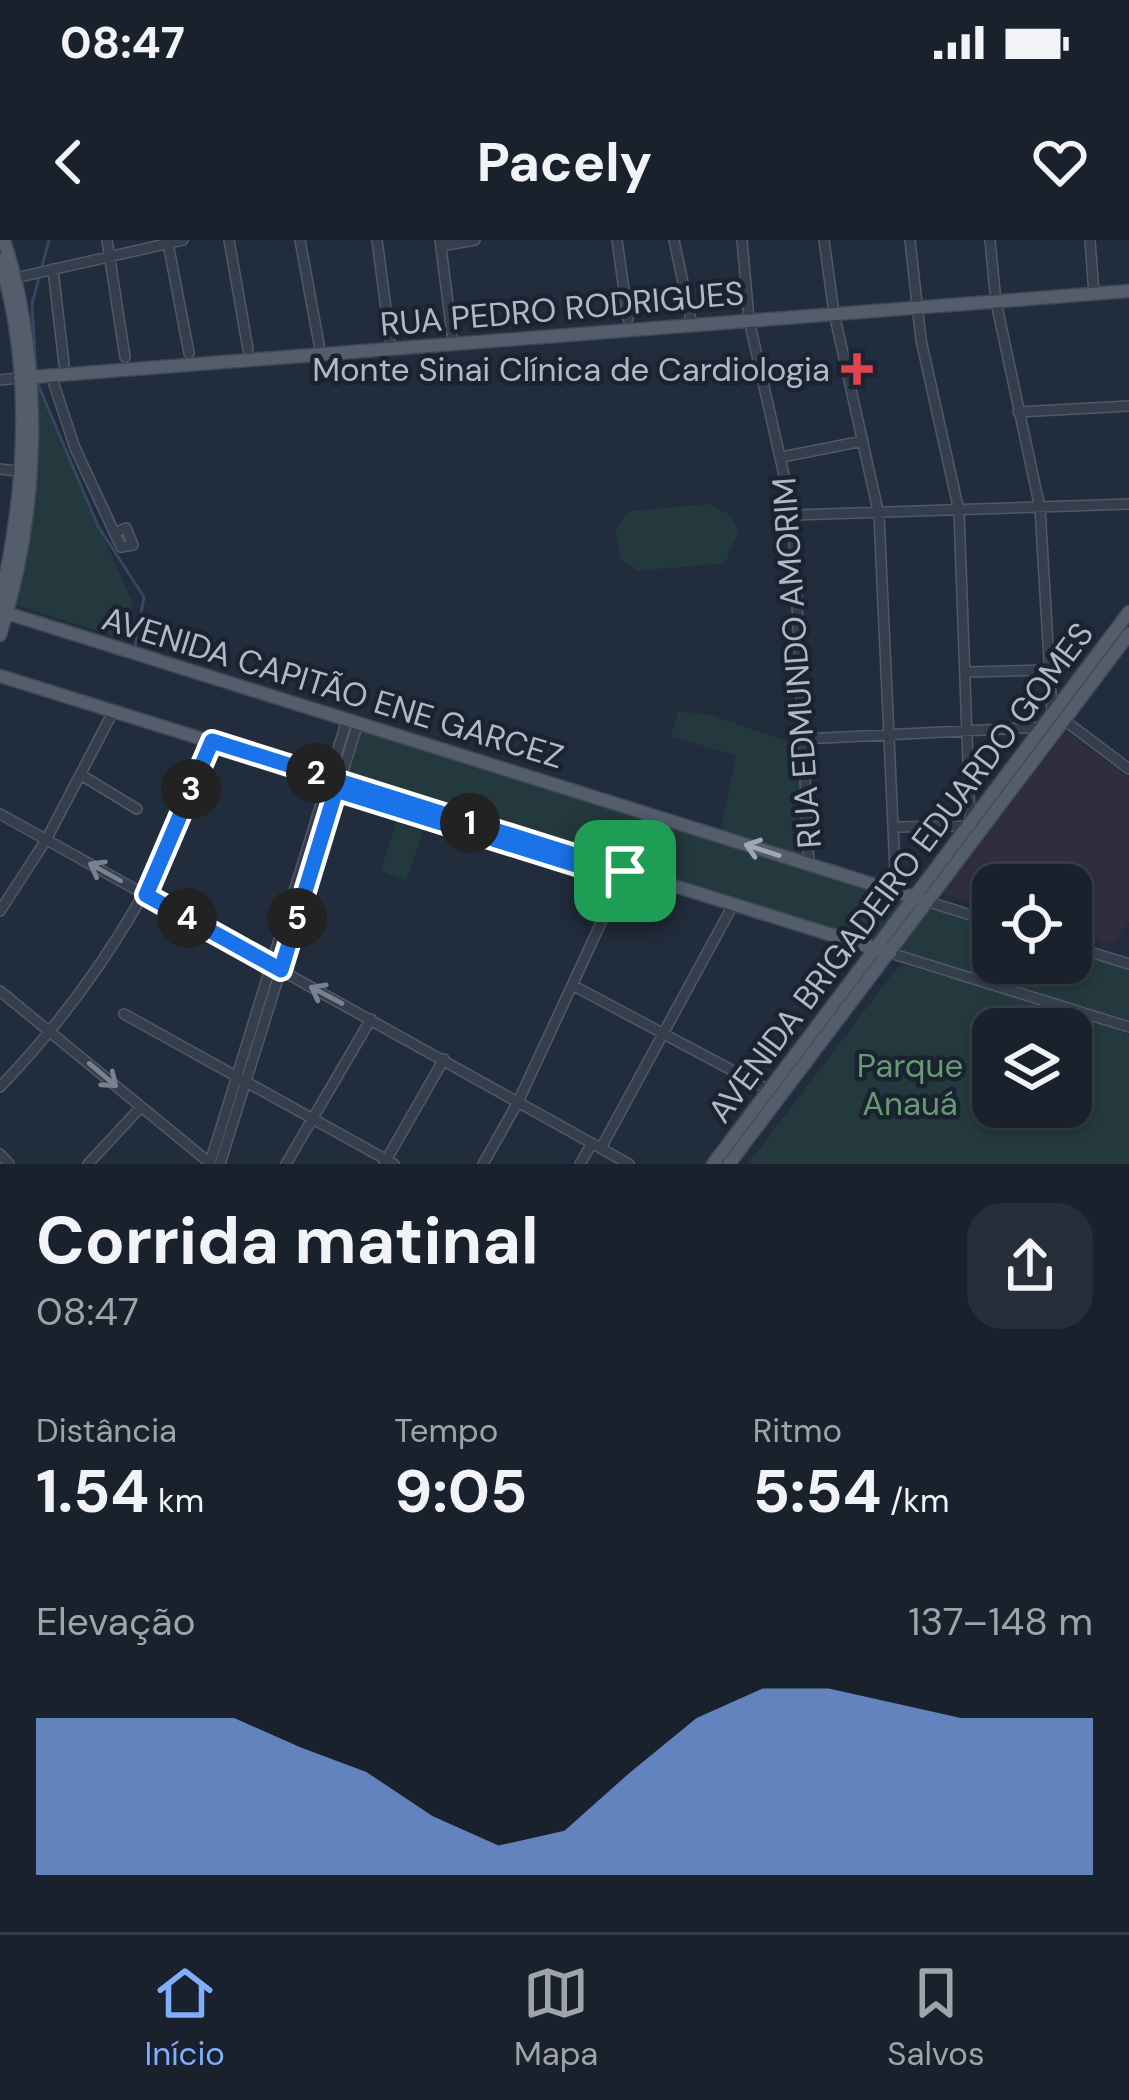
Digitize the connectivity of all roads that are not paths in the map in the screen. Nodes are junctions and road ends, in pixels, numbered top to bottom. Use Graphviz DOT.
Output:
graph roads {
  1 [pos="4,240"];
  2 [pos="107,240"];
  3 [pos="183,240"];
  4 [pos="229,240"];
  5 [pos="300,240"];
  6 [pos="377,240"];
  7 [pos="475,240"];
  8 [pos="617,240"];
  9 [pos="674,240"];
  10 [pos="742,240"];
  11 [pos="824,240"];
  12 [pos="910,240"];
  13 [pos="990,240"];
  14 [pos="1090,240"];
  15 [pos="168,243"];
  16 [pos="440,243"];
  17 [pos="109,256"];
  18 [pos="0,260"];
  19 [pos="50,270"];
  20 [pos="7,280"];
  21 [pos="1129,292"];
  22 [pos="1094,294"];
  23 [pos="996,302"];
  24 [pos="917,308"];
  25 [pos="834,313"];
  26 [pos="628,320"];
  27 [pos="749,320"];
  28 [pos="692,325"];
  29 [pos="452,334"];
  30 [pos="390,339"];
  31 [pos="319,344"];
  32 [pos="248,350"];
  33 [pos="189,353"];
  34 [pos="125,357"];
  35 [pos="64,364"];
  36 [pos="50,375"];
  37 [pos="26,378"];
  38 [pos="0,380"];
  39 [pos="1129,406"];
  40 [pos="1018,412"];
  41 [pos="863,441"];
  42 [pos="782,457"];
  43 [pos="0,469"];
  44 [pos="25,472"];
  45 [pos="1129,503"];
  46 [pos="1040,508"];
  47 [pos="959,511"];
  48 [pos="793,515"];
  49 [pos="879,515"];
  50 [pos="115,533"];
  51 [pos="2,608"];
  52 [pos="1129,612"];
  53 [pos="1129,634"];
  54 [pos="0,635"];
  55 [pos="1112,645"];
  56 [pos="1048,670"];
  57 [pos="968,672"];
  58 [pos="0,676"];
  59 [pos="114,710"];
  60 [pos="1058,716"];
  61 [pos="352,721"];
  62 [pos="1040,727"];
  63 [pos="970,730"];
  64 [pos="890,735"];
  65 [pos="803,739"];
  66 [pos="212,741"];
  67 [pos="1129,769"];
  68 [pos="81,775"];
  69 [pos="1007,782"];
  70 [pos="334,783"];
  71 [pos="992,802"];
  72 [pos="137,809"];
  73 [pos="0,814"];
  74 [pos="650,815"];
  75 [pos="968,823"];
  76 [pos="894,827"];
  77 [pos="46,840"];
  78 [pos="809,865"];
  79 [pos="623,875"];
  80 [pos="896,892"];
  81 [pos="146,895"];
  82 [pos="920,900"];
  83 [pos="733,905"];
  84 [pos="0,911"];
  85 [pos="972,916"];
  86 [pos="883,951"];
  87 [pos="1092,953"];
  88 [pos="1129,964"];
  89 [pos="275,968"];
  90 [pos="574,986"];
  91 [pos="0,991"];
  92 [pos="124,1014"];
  93 [pos="371,1019"];
  94 [pos="1129,1027"];
  95 [pos="51,1032"];
  96 [pos="663,1034"];
  97 [pos="444,1059"];
  98 [pos="242,1077"];
  99 [pos="0,1087"];
  100 [pos="769,1090"];
  101 [pos="518,1102"];
  102 [pos="140,1107"];
  103 [pos="313,1118"];
  104 [pos="596,1146"];
  105 [pos="0,1154"];
  106 [pos="94,1162"];
  107 [pos="388,1162"];
  108 [pos="9,1164"];
  109 [pos="214,1164"];
  110 [pos="286,1164"];
  111 [pos="483,1164"];
  112 [pos="580,1164"];
  113 [pos="629,1164"];
  114 [pos="713,1164"];
  115 [pos="729,1164"];
  1 -- 20 [label="main road"];
  2 -- 17 [label="street"];
  3 -- 15 [label="street"];
  4 -- 32 [label="street"];
  5 -- 31 [label="street"];
  6 -- 30 [label="street"];
  7 -- 16 [label="street"];
  8 -- 26 [label="street"];
  9 -- 28 [label="street"];
  10 -- 27 [label="street, RUA EDMUNDO AMORIM"];
  11 -- 25 [label="street"];
  12 -- 24 [label="street"];
  13 -- 23 [label="street"];
  14 -- 22 [label="street"];
  15 -- 17 [label="street"];
  15 -- 33 [label="street"];
  16 -- 29 [label="street"];
  17 -- 19 [label="street"];
  17 -- 34 [label="street"];
  18 -- 20 [label="main road"];
  19 -- 20 [label="street"];
  19 -- 35 [label="street"];
  20 -- 37 [label="main road"];
  21 -- 22 [label="main road, RUA PEDRO RODRIGUES"];
  22 -- 23 [label="main road, RUA PEDRO RODRIGUES"];
  23 -- 24 [label="main road, RUA PEDRO RODRIGUES"];
  23 -- 40 [label="street"];
  24 -- 25 [label="main road, RUA PEDRO RODRIGUES"];
  24 -- 47 [label="street"];
  25 -- 27 [label="main road, RUA PEDRO RODRIGUES"];
  25 -- 41 [label="street"];
  27 -- 28 [label="main road, RUA PEDRO RODRIGUES"];
  27 -- 42 [label="street, RUA EDMUNDO AMORIM"];
  28 -- 36 [label="main road, RUA PEDRO RODRIGUES"];
  36 -- 37 [label="main road, RUA PEDRO RODRIGUES"];
  36 -- 50 [label="street"];
  37 -- 38 [label="street, RUA PEDRO RODRIGUES"];
  37 -- 44 [label="main road"];
  39 -- 40 [label="street"];
  40 -- 46 [label="street"];
  41 -- 42 [label="street"];
  41 -- 49 [label="street"];
  42 -- 48 [label="street, RUA EDMUNDO AMORIM"];
  43 -- 44 [label="street"];
  44 -- 51 [label="main road"];
  45 -- 46 [label="street"];
  46 -- 47 [label="street"];
  46 -- 56 [label="street"];
  47 -- 49 [label="street"];
  47 -- 57 [label="street"];
  48 -- 49 [label="street"];
  48 -- 65 [label="street, RUA EDMUNDO AMORIM"];
  49 -- 64 [label="street"];
  51 -- 54 [label="main road"];
  51 -- 61 [label="main road, AVENIDA CAPITÃO ENE GARCEZ"];
  52 -- 55 [label="main road, AVENIDA BRIGADEIRO EDUARDO GOMES"];
  53 -- 55 [label="main road, AVENIDA BRIGADEIRO EDUARDO GOMES"];
  55 -- 60 [label="main road, AVENIDA BRIGADEIRO EDUARDO GOMES"];
  56 -- 57 [label="street"];
  56 -- 60 [label="street"];
  57 -- 63 [label="street"];
  58 -- 59 [label="main road"];
  59 -- 66 [label="main road"];
  59 -- 68 [label="street"];
  60 -- 62 [label="main road, AVENIDA BRIGADEIRO EDUARDO GOMES"];
  60 -- 67 [label="street"];
  60 -- 69 [label="main road, AVENIDA BRIGADEIRO EDUARDO GOMES"];
  61 -- 70 [label="street"];
  61 -- 74 [label="main road, AVENIDA CAPITÃO ENE GARCEZ"];
  62 -- 63 [label="street"];
  62 -- 69 [label="main road, AVENIDA BRIGADEIRO EDUARDO GOMES"];
  63 -- 64 [label="street"];
  63 -- 75 [label="street"];
  64 -- 65 [label="street"];
  64 -- 76 [label="street"];
  65 -- 78 [label="street, RUA EDMUNDO AMORIM"];
  66 -- 70 [label="main road"];
  66 -- 81 [label="street"];
  68 -- 72 [label="street"];
  68 -- 77 [label="street"];
  69 -- 71 [label="main road, AVENIDA BRIGADEIRO EDUARDO GOMES"];
  70 -- 79 [label="main road"];
  70 -- 89 [label="street"];
  71 -- 75 [label="main road, AVENIDA BRIGADEIRO EDUARDO GOMES"];
  71 -- 82 [label="main road, AVENIDA BRIGADEIRO EDUARDO GOMES"];
  73 -- 77 [label="street"];
  78 -- 74 [label="main road, AVENIDA CAPITÃO ENE GARCEZ, one-way"];
  74 -- 79 [label="main road"];
  75 -- 76 [label="street"];
  75 -- 82 [label="main road, AVENIDA BRIGADEIRO EDUARDO GOMES"];
  76 -- 80 [label="street"];
  81 -- 77 [label="street, one-way"];
  77 -- 84 [label="street"];
  78 -- 80 [label="main road, AVENIDA CAPITÃO ENE GARCEZ"];
  79 -- 83 [label="main road"];
  79 -- 90 [label="street"];
  80 -- 82 [label="main road, AVENIDA CAPITÃO ENE GARCEZ"];
  81 -- 89 [label="street"];
  81 -- 95 [label="street"];
  82 -- 85 [label="street, AVENIDA CAPITÃO ENE GARCEZ"];
  82 -- 86 [label="main road, AVENIDA BRIGADEIRO EDUARDO GOMES"];
  83 -- 86 [label="main road"];
  83 -- 96 [label="street"];
  86 -- 94 [label="street"];
  86 -- 100 [label="main road, AVENIDA BRIGADEIRO EDUARDO GOMES"];
  86 -- 115 [label="main road, AVENIDA BRIGADEIRO EDUARDO GOMES"];
  87 -- 88 [label="street"];
  93 -- 89 [label="street, one-way"];
  89 -- 98 [label="street"];
  90 -- 96 [label="street"];
  90 -- 101 [label="street"];
  91 -- 95 [label="street"];
  92 -- 98 [label="street"];
  93 -- 97 [label="street"];
  93 -- 103 [label="street"];
  95 -- 99 [label="street"];
  95 -- 102 [label="street, one-way"];
  96 -- 100 [label="street"];
  96 -- 104 [label="street"];
  97 -- 101 [label="street"];
  97 -- 107 [label="street"];
  98 -- 103 [label="street"];
  98 -- 109 [label="street"];
  100 -- 114 [label="main road, AVENIDA BRIGADEIRO EDUARDO GOMES"];
  101 -- 104 [label="street"];
  101 -- 111 [label="street"];
  102 -- 106 [label="street"];
  102 -- 109 [label="street"];
  103 -- 107 [label="street"];
  103 -- 110 [label="street"];
  104 -- 112 [label="street"];
  104 -- 113 [label="street"];
  105 -- 108 [label="street"];
}
